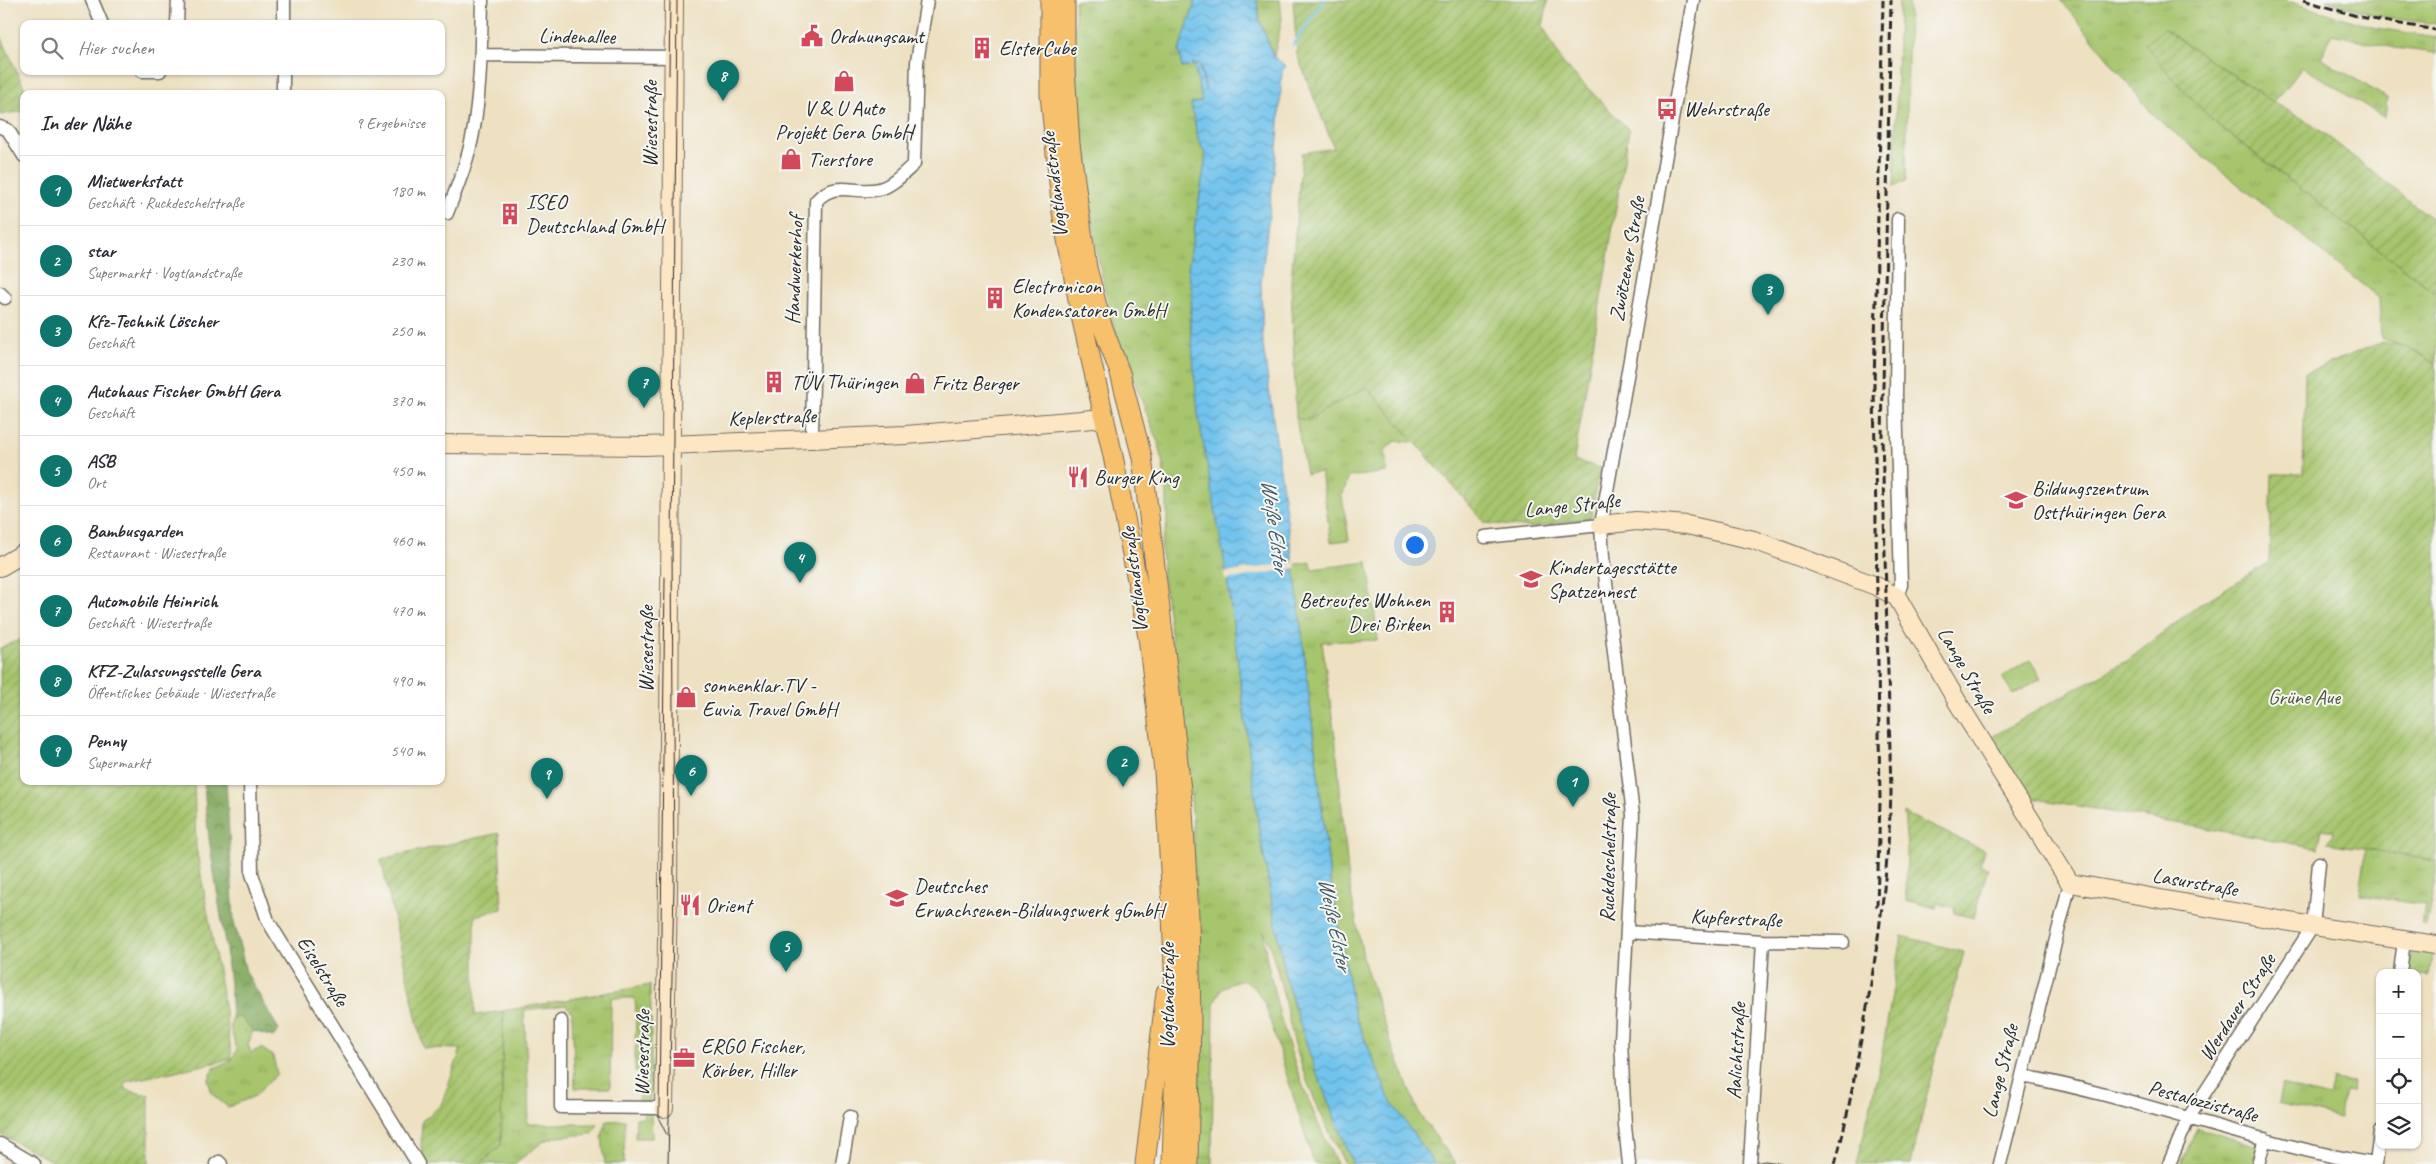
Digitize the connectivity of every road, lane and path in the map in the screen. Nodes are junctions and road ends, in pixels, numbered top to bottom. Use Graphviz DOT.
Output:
graph roads {
  1 [pos="92,0"];
  2 [pos="178,0"];
  3 [pos="284,0"];
  4 [pos="482,0"];
  5 [pos="674,0"];
  6 [pos="927,0"];
  7 [pos="1050,0"];
  8 [pos="1065,0"];
  9 [pos="1693,0"];
  10 [pos="100,20"];
  11 [pos="177,20"];
  12 [pos="284,20"];
  13 [pos="481,55"];
  14 [pos="673,57"];
  15 [pos="283,75"];
  16 [pos="283,90"];
  17 [pos="0,127"];
  18 [pos="20,150"];
  19 [pos="445,213"];
  20 [pos="1898,218"];
  21 [pos="1132,414"];
  22 [pos="1104,418"];
  23 [pos="812,437"];
  24 [pos="445,444"];
  25 [pos="670,445"];
  26 [pos="1601,525"];
  27 [pos="1485,537"];
  28 [pos="20,555"];
  29 [pos="0,567"];
  30 [pos="1897,597"];
  31 [pos="250,785"];
  32 [pos="2319,863"];
  33 [pos="2070,883"];
  34 [pos="2312,926"];
  35 [pos="1627,932"];
  36 [pos="2404,940"];
  37 [pos="1763,941"];
  38 [pos="1842,942"];
  39 [pos="1173,944"];
  40 [pos="2436,945"];
  41 [pos="2400,969"];
  42 [pos="561,1020"];
  43 [pos="2022,1076"];
  44 [pos="664,1108"];
  45 [pos="850,1117"];
  46 [pos="2190,1117"];
  47 [pos="2265,1139"];
  48 [pos="0,1144"];
  49 [pos="2377,1149"];
  50 [pos="34,1164"];
  51 [pos="216,1164"];
  52 [pos="221,1164"];
  53 [pos="418,1164"];
  54 [pos="842,1164"];
  55 [pos="1145,1164"];
  56 [pos="1172,1164"];
  57 [pos="1188,1164"];
  58 [pos="1629,1164"];
  59 [pos="1750,1164"];
  60 [pos="2000,1164"];
  61 [pos="2169,1164"];
  62 [pos="2258,1164"];
  63 [pos="2375,1164"];
  1 -- 10 [label="street"];
  2 -- 11 [label="street"];
  3 -- 12 [label="street"];
  4 -- 13 [label="street"];
  5 -- 14 [label="street, Wiesestraße"];
  6 -- 23 [label="street, Handwerkerhof"];
  7 -- 22 [label="main road, Vogtlandstraße"];
  8 -- 21 [label="main road, Vogtlandstraße"];
  9 -- 26 [label="street, Zwötzener Straße"];
  13 -- 14 [label="street, Lindenallee"];
  13 -- 19 [label="street"];
  14 -- 25 [label="street, Wiesestraße"];
  15 -- 16 [label="street"];
  17 -- 18 [label="street"];
  20 -- 30 [label="street"];
  21 -- 22 [label="main road"];
  21 -- 57 [label="main road, Vogtlandstraße"];
  22 -- 23 [label="street, Keplerstraße"];
  22 -- 39 [label="main road, Vogtlandstraße"];
  23 -- 25 [label="street, Keplerstraße"];
  24 -- 25 [label="street, Keplerstraße"];
  25 -- 44 [label="street, Wiesestraße"];
  26 -- 27 [label="street, Lange Straße"];
  26 -- 30 [label="street, Lange Straße"];
  26 -- 35 [label="street, Ruckdeschelstraße"];
  28 -- 29 [label="street"];
  30 -- 33 [label="street, Lange Straße"];
  31 -- 53 [label="street, Eiselstraße"];
  32 -- 34 [label="street"];
  33 -- 34 [label="street, Lasurstraße"];
  33 -- 43 [label="street, Lange Straße"];
  34 -- 36 [label="street, Lasurstraße"];
  34 -- 46 [label="street, Werdauer Straße"];
  35 -- 37 [label="street, Kupferstraße"];
  35 -- 58 [label="street, Ruckdeschelstraße"];
  36 -- 40 [label="street, Lasurstraße"];
  36 -- 41 [label="street"];
  37 -- 38 [label="street, Kupferstraße"];
  37 -- 59 [label="street, Aalichtstraße"];
  39 -- 55 [label="main road"];
  39 -- 56 [label="main road, Vogtlandstraße"];
  42 -- 44 [label="street, Wiesestraße"];
  43 -- 46 [label="street, Pestalozzistraße"];
  43 -- 60 [label="street, Lange Straße"];
  45 -- 54 [label="street"];
  46 -- 47 [label="street, Pestalozzistraße"];
  46 -- 61 [label="street, Werdauer Straße"];
  47 -- 62 [label="street"];
  47 -- 63 [label="street, Pestalozzistraße"];
  48 -- 50 [label="street"];
  49 -- 63 [label="street"];
  51 -- 52 [label="street"];
}
